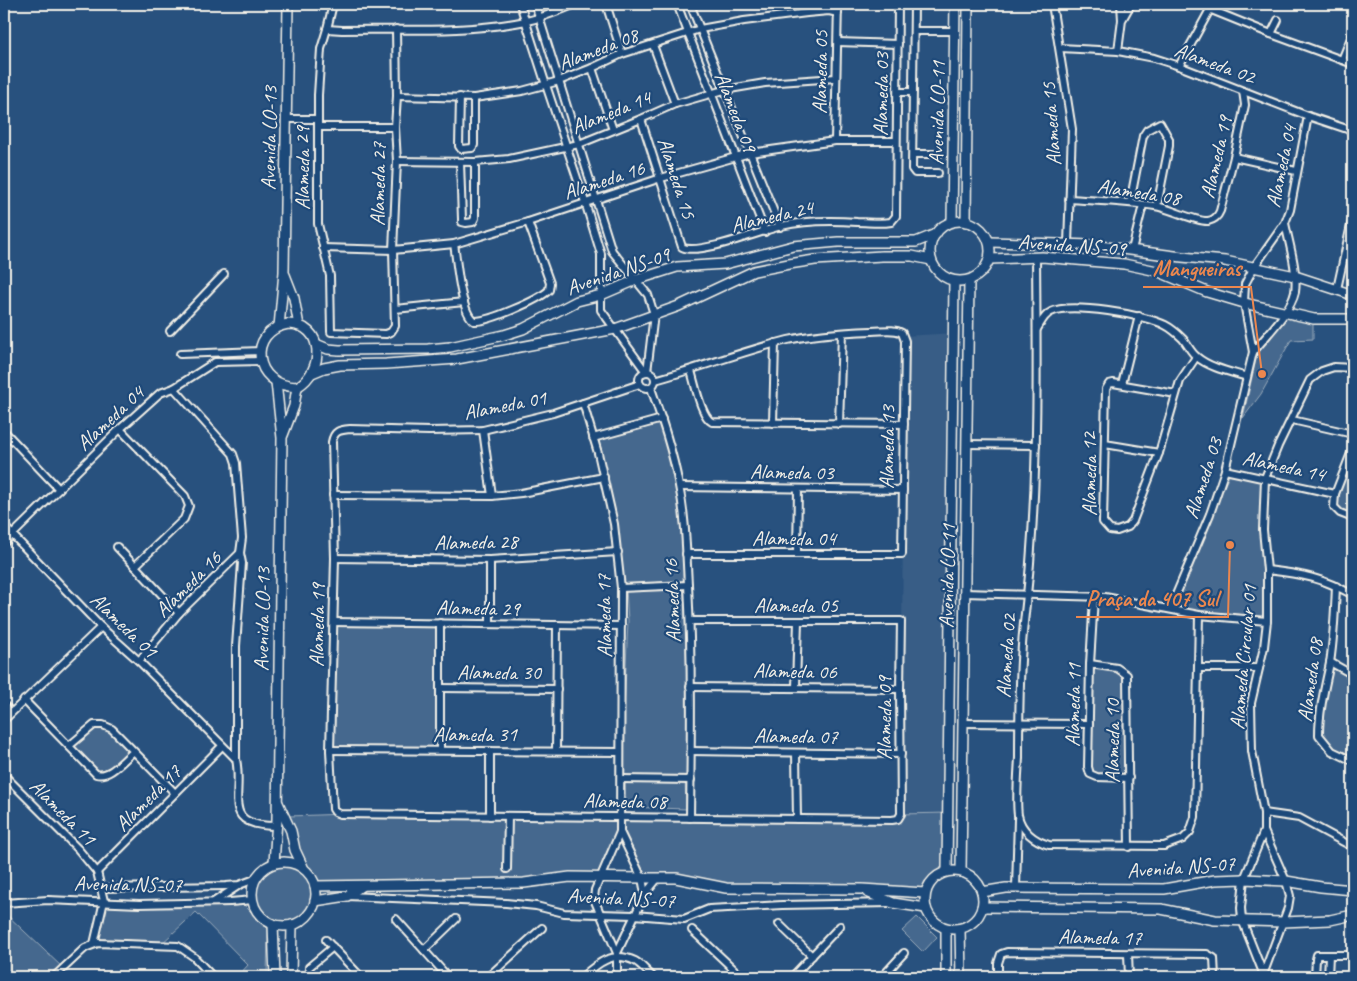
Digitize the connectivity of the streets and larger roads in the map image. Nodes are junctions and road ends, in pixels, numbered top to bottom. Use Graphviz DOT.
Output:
graph roads {
  1 [pos="288,4"];
  2 [pos="332,4"];
  3 [pos="520,4"];
  4 [pos="535,4"];
  5 [pos="576,4"];
  6 [pos="606,4"];
  7 [pos="677,4"];
  8 [pos="690,4"];
  9 [pos="761,4"];
  10 [pos="765,4"];
  11 [pos="838,4"];
  12 [pos="898,4"];
  13 [pos="914,4"];
  14 [pos="955,4"];
  15 [pos="968,4"];
  16 [pos="1052,4"];
  17 [pos="1121,4"];
  18 [pos="1131,4"];
  19 [pos="1211,6"];
  20 [pos="838,13"];
  21 [pos="539,18"];
  22 [pos="1122,20"];
  23 [pos="1278,20"];
  24 [pos="526,21"];
  25 [pos="328,29"];
  26 [pos="700,29"];
  27 [pos="396,30"];
  28 [pos="914,31"];
  29 [pos="955,31"];
  30 [pos="688,33"];
  31 [pos="1353,33"];
  32 [pos="1272,34"];
  33 [pos="838,42"];
  34 [pos="898,44"];
  35 [pos="653,45"];
  36 [pos="1060,48"];
  37 [pos="1118,51"];
  38 [pos="622,54"];
  39 [pos="1342,60"];
  40 [pos="1353,64"];
  41 [pos="1179,66"];
  42 [pos="592,68"];
  43 [pos="836,78"];
  44 [pos="559,81"];
  45 [pos="546,86"];
  46 [pos="724,90"];
  47 [pos="1243,90"];
  48 [pos="898,92"];
  49 [pos="913,92"];
  50 [pos="712,94"];
  51 [pos="397,96"];
  52 [pos="460,97"];
  53 [pos="474,98"];
  54 [pos="675,104"];
  55 [pos="1308,116"];
  56 [pos="286,119"];
  57 [pos="318,119"];
  58 [pos="642,119"];
  59 [pos="319,127"];
  60 [pos="395,127"];
  61 [pos="613,130"];
  62 [pos="1353,131"];
  63 [pos="835,141"];
  64 [pos="896,141"];
  65 [pos="579,144"];
  66 [pos="567,146"];
  67 [pos="750,153"];
  68 [pos="913,154"];
  69 [pos="939,154"];
  70 [pos="735,157"];
  71 [pos="1234,157"];
  72 [pos="397,161"];
  73 [pos="460,162"];
  74 [pos="475,162"];
  75 [pos="938,172"];
  76 [pos="1296,172"];
  77 [pos="661,178"];
  78 [pos="596,199"];
  79 [pos="1069,199"];
  80 [pos="585,202"];
  81 [pos="1130,203"];
  82 [pos="1143,205"];
  83 [pos="1157,206"];
  84 [pos="896,216"];
  85 [pos="1353,216"];
  86 [pos="1203,220"];
  87 [pos="528,222"];
  88 [pos="952,222"];
  89 [pos="966,222"];
  90 [pos="1285,223"];
  91 [pos="780,227"];
  92 [pos="764,232"];
  93 [pos="936,234"];
  94 [pos="990,242"];
  95 [pos="454,244"];
  96 [pos="1068,244"];
  97 [pos="682,246"];
  98 [pos="323,248"];
  99 [pos="1346,249"];
  100 [pos="393,250"];
  101 [pos="1132,250"];
  102 [pos="1353,252"];
  103 [pos="1036,257"];
  104 [pos="990,258"];
  105 [pos="931,260"];
  106 [pos="1254,267"];
  107 [pos="284,272"];
  108 [pos="224,274"];
  109 [pos="1295,276"];
  110 [pos="636,280"];
  111 [pos="954,281"];
  112 [pos="969,281"];
  113 [pos="1337,289"];
  114 [pos="600,294"];
  115 [pos="1353,295"];
  116 [pos="464,302"];
  117 [pos="1244,303"];
  118 [pos="395,309"];
  119 [pos="1285,312"];
  120 [pos="654,314"];
  121 [pos="1138,316"];
  122 [pos="1353,319"];
  123 [pos="299,326"];
  124 [pos="279,327"];
  125 [pos="614,329"];
  126 [pos="1037,330"];
  127 [pos="170,331"];
  128 [pos="842,333"];
  129 [pos="386,334"];
  130 [pos="316,344"];
  131 [pos="775,344"];
  132 [pos="260,351"];
  133 [pos="215,352"];
  134 [pos="1254,352"];
  135 [pos="180,354"];
  136 [pos="1196,357"];
  137 [pos="261,361"];
  138 [pos="215,362"];
  139 [pos="1353,368"];
  140 [pos="691,371"];
  141 [pos="646,372"];
  142 [pos="312,373"];
  143 [pos="1247,377"];
  144 [pos="655,380"];
  145 [pos="276,382"];
  146 [pos="640,384"];
  147 [pos="1122,384"];
  148 [pos="297,387"];
  149 [pos="174,388"];
  150 [pos="650,388"];
  151 [pos="1176,394"];
  152 [pos="583,404"];
  153 [pos="662,419"];
  154 [pos="1292,420"];
  155 [pos="774,423"];
  156 [pos="840,424"];
  157 [pos="904,424"];
  158 [pos="120,429"];
  159 [pos="342,430"];
  160 [pos="483,430"];
  161 [pos="4,431"];
  162 [pos="1353,434"];
  163 [pos="282,438"];
  164 [pos="593,438"];
  165 [pos="966,444"];
  166 [pos="1105,444"];
  167 [pos="1036,445"];
  168 [pos="1353,448"];
  169 [pos="1158,453"];
  170 [pos="1225,470"];
  171 [pos="604,477"];
  172 [pos="1266,478"];
  173 [pos="680,487"];
  174 [pos="59,489"];
  175 [pos="798,489"];
  176 [pos="903,490"];
  177 [pos="1335,494"];
  178 [pos="333,495"];
  179 [pos="492,496"];
  180 [pos="1353,518"];
  181 [pos="4,526"];
  182 [pos="12,535"];
  183 [pos="4,543"];
  184 [pos="117,547"];
  185 [pos="618,552"];
  186 [pos="240,553"];
  187 [pos="686,554"];
  188 [pos="797,554"];
  189 [pos="902,554"];
  190 [pos="335,558"];
  191 [pos="490,560"];
  192 [pos="136,566"];
  193 [pos="1267,570"];
  194 [pos="688,585"];
  195 [pos="1336,586"];
  196 [pos="621,588"];
  197 [pos="964,593"];
  198 [pos="1028,595"];
  199 [pos="1353,595"];
  200 [pos="1094,597"];
  201 [pos="1170,609"];
  202 [pos="179,613"];
  203 [pos="1200,615"];
  204 [pos="690,621"];
  205 [pos="798,621"];
  206 [pos="901,621"];
  207 [pos="1267,621"];
  208 [pos="334,622"];
  209 [pos="440,623"];
  210 [pos="490,624"];
  211 [pos="557,625"];
  212 [pos="621,626"];
  213 [pos="102,627"];
  214 [pos="139,661"];
  215 [pos="1330,662"];
  216 [pos="1090,664"];
  217 [pos="1198,668"];
  218 [pos="1258,668"];
  219 [pos="1353,675"];
  220 [pos="690,687"];
  221 [pos="796,687"];
  222 [pos="441,688"];
  223 [pos="557,689"];
  224 [pos="900,689"];
  225 [pos="24,700"];
  226 [pos="4,705"];
  227 [pos="11,712"];
  228 [pos="4,720"];
  229 [pos="962,723"];
  230 [pos="1019,723"];
  231 [pos="1089,724"];
  232 [pos="69,746"];
  233 [pos="222,746"];
  234 [pos="330,750"];
  235 [pos="440,750"];
  236 [pos="490,751"];
  237 [pos="556,751"];
  238 [pos="691,751"];
  239 [pos="133,752"];
  240 [pos="620,752"];
  241 [pos="796,753"];
  242 [pos="901,754"];
  243 [pos="236,759"];
  244 [pos="1353,761"];
  245 [pos="4,775"];
  246 [pos="1129,778"];
  247 [pos="621,779"];
  248 [pos="691,780"];
  249 [pos="175,793"];
  250 [pos="277,801"];
  251 [pos="1264,813"];
  252 [pos="347,814"];
  253 [pos="901,814"];
  254 [pos="1018,815"];
  255 [pos="490,816"];
  256 [pos="508,816"];
  257 [pos="621,817"];
  258 [pos="690,818"];
  259 [pos="797,819"];
  260 [pos="277,826"];
  261 [pos="1264,831"];
  262 [pos="620,832"];
  263 [pos="1128,846"];
  264 [pos="1353,847"];
  265 [pos="274,863"];
  266 [pos="302,867"];
  267 [pos="507,869"];
  268 [pos="947,871"];
  269 [pos="961,871"];
  270 [pos="97,872"];
  271 [pos="600,878"];
  272 [pos="642,878"];
  273 [pos="658,878"];
  274 [pos="255,879"];
  275 [pos="1244,879"];
  276 [pos="1286,881"];
  277 [pos="239,885"];
  278 [pos="315,886"];
  279 [pos="361,886"];
  280 [pos="102,888"];
  281 [pos="1016,888"];
  282 [pos="862,889"];
  283 [pos="1353,890"];
  284 [pos="982,892"];
  285 [pos="925,893"];
  286 [pos="645,894"];
  287 [pos="347,896"];
  288 [pos="253,900"];
  289 [pos="104,901"];
  290 [pos="315,901"];
  291 [pos="213,902"];
  292 [pos="4,903"];
  293 [pos="892,903"];
  294 [pos="982,907"];
  295 [pos="926,908"];
  296 [pos="599,914"];
  297 [pos="634,915"];
  298 [pos="1353,915"];
  299 [pos="396,919"];
  300 [pos="456,919"];
  301 [pos="1242,920"];
  302 [pos="1283,922"];
  303 [pos="273,924"];
  304 [pos="779,924"];
  305 [pos="292,925"];
  306 [pos="840,926"];
  307 [pos="542,928"];
  308 [pos="960,928"];
  309 [pos="946,929"];
  310 [pos="692,930"];
  311 [pos="326,940"];
  312 [pos="94,944"];
  313 [pos="333,947"];
  314 [pos="424,950"];
  315 [pos="904,953"];
  316 [pos="617,954"];
  317 [pos="1128,954"];
  318 [pos="1329,955"];
  319 [pos="1353,955"];
  320 [pos="812,956"];
  321 [pos="309,967"];
  322 [pos="1263,975"];
  323 [pos="54,977"];
  324 [pos="213,977"];
  325 [pos="275,977"];
  326 [pos="291,977"];
  327 [pos="361,977"];
  328 [pos="448,977"];
  329 [pos="488,977"];
  330 [pos="582,977"];
  331 [pos="616,977"];
  332 [pos="653,977"];
  333 [pos="742,977"];
  334 [pos="792,977"];
  335 [pos="882,977"];
  336 [pos="946,977"];
  337 [pos="961,977"];
  338 [pos="998,977"];
  339 [pos="1128,977"];
  340 [pos="1215,977"];
  341 [pos="1315,977"];
  342 [pos="1328,977"];
  1 -- 56 [label="street, Avenida LO-13"];
  2 -- 25 [label="street, Alameda 29"];
  3 -- 24 [label="street"];
  4 -- 21 [label="street"];
  5 -- 21 [label="street"];
  6 -- 38 [label="street"];
  7 -- 30 [label="street, Alameda 09"];
  8 -- 26 [label="street, Alameda 09"];
  9 -- 10 [label="street"];
  11 -- 20 [label="street, Alameda 05"];
  12 -- 34 [label="street, Alameda 03"];
  13 -- 28 [label="street"];
  14 -- 29 [label="street, Avenida LO-11"];
  15 -- 89 [label="street, Avenida LO-11"];
  16 -- 36 [label="street, Alameda 15"];
  17 -- 22 [label="street"];
  18 -- 22 [label="street"];
  19 -- 32 [label="street"];
  19 -- 41 [label="street"];
  20 -- 26 [label="street, Alameda 08"];
  20 -- 33 [label="street, Alameda 05"];
  21 -- 24 [label="street"];
  21 -- 44 [label="street"];
  22 -- 37 [label="street"];
  23 -- 32 [label="street"];
  24 -- 27 [label="street"];
  24 -- 45 [label="street"];
  25 -- 27 [label="street"];
  25 -- 57 [label="street, Alameda 29"];
  26 -- 30 [label="street, Alameda 08"];
  26 -- 46 [label="street, Alameda 09"];
  27 -- 51 [label="street, Alameda 27"];
  28 -- 29 [label="street"];
  28 -- 49 [label="street"];
  29 -- 88 [label="street, Avenida LO-11"];
  30 -- 35 [label="street, Alameda 08"];
  30 -- 50 [label="street, Alameda 09"];
  31 -- 39 [label="street"];
  32 -- 39 [label="street"];
  33 -- 34 [label="street"];
  33 -- 43 [label="street, Alameda 05"];
  34 -- 48 [label="street, Alameda 03"];
  35 -- 38 [label="street, Alameda 08"];
  35 -- 54 [label="street"];
  36 -- 37 [label="street, Alameda 02"];
  36 -- 79 [label="street, Alameda 15"];
  37 -- 41 [label="street, Alameda 02"];
  38 -- 42 [label="street, Alameda 08"];
  39 -- 40 [label="street"];
  41 -- 47 [label="street, Alameda 02"];
  42 -- 44 [label="street, Alameda 08"];
  42 -- 61 [label="street"];
  43 -- 46 [label="street, Alameda 14"];
  43 -- 63 [label="street, Alameda 05"];
  44 -- 45 [label="street, Alameda 08"];
  44 -- 65 [label="street"];
  45 -- 53 [label="street, Alameda 08"];
  45 -- 66 [label="street"];
  46 -- 50 [label="street, Alameda 14"];
  46 -- 67 [label="street, Alameda 09"];
  47 -- 55 [label="street, Alameda 02"];
  47 -- 71 [label="street, Alameda 19"];
  48 -- 49 [label="street"];
  48 -- 64 [label="street, Alameda 03"];
  49 -- 68 [label="street"];
  50 -- 54 [label="street, Alameda 14"];
  50 -- 70 [label="street, Alameda 09"];
  51 -- 52 [label="street, Alameda 08"];
  51 -- 60 [label="street, Alameda 27"];
  52 -- 53 [label="street, Alameda 08"];
  52 -- 53 [label="street"];
  54 -- 58 [label="street, Alameda 14"];
  55 -- 62 [label="street, Alameda 02"];
  55 -- 76 [label="street, Alameda 04"];
  56 -- 57 [label="street"];
  56 -- 107 [label="street, Avenida LO-13"];
  57 -- 59 [label="street, Alameda 29"];
  58 -- 61 [label="street, Alameda 14"];
  58 -- 77 [label="street, Alameda 15"];
  59 -- 60 [label="street"];
  59 -- 98 [label="street, Alameda 29"];
  60 -- 72 [label="street, Alameda 27"];
  61 -- 65 [label="street, Alameda 14"];
  63 -- 64 [label="street, Alameda 16"];
  63 -- 67 [label="street, Alameda 16"];
  64 -- 84 [label="street, Alameda 03"];
  65 -- 66 [label="street, Alameda 14"];
  65 -- 78 [label="street"];
  66 -- 74 [label="street, Alameda 14"];
  66 -- 80 [label="street"];
  67 -- 70 [label="street, Alameda 16"];
  67 -- 91 [label="street, Alameda 09"];
  68 -- 69 [label="street"];
  68 -- 75 [label="street"];
  70 -- 77 [label="street, Alameda 16"];
  70 -- 92 [label="street, Alameda 09"];
  71 -- 76 [label="street"];
  71 -- 86 [label="street, Alameda 19"];
  72 -- 73 [label="street, Alameda 14"];
  72 -- 100 [label="street, Alameda 27"];
  73 -- 74 [label="street, Alameda 14"];
  73 -- 74 [label="street"];
  76 -- 90 [label="street, Alameda 04"];
  77 -- 78 [label="street, Alameda 16"];
  77 -- 97 [label="street, Alameda 15"];
  78 -- 80 [label="street, Alameda 16"];
  78 -- 110 [label="street"];
  79 -- 81 [label="street, Alameda 08"];
  79 -- 96 [label="street, Alameda 15"];
  80 -- 87 [label="street, Alameda 16"];
  80 -- 114 [label="street"];
  81 -- 82 [label="street, Alameda 08"];
  81 -- 83 [label="street"];
  82 -- 83 [label="street, Alameda 08"];
  82 -- 101 [label="street"];
  83 -- 86 [label="street, Alameda 08"];
  84 -- 91 [label="street, Alameda 24"];
  85 -- 99 [label="street"];
  87 -- 95 [label="street, Alameda 16"];
  87 -- 116 [label="street"];
  88 -- 89 [label="street"];
  88 -- 93 [label="street"];
  89 -- 94 [label="street"];
  90 -- 106 [label="street"];
  90 -- 109 [label="street"];
  91 -- 92 [label="street, Alameda 24"];
  92 -- 97 [label="street, Alameda 24"];
  93 -- 105 [label="street"];
  93 -- 110 [label="street, Avenida NS-09"];
  94 -- 96 [label="street, Avenida NS-09"];
  94 -- 104 [label="street"];
  95 -- 100 [label="street, Alameda 16"];
  95 -- 116 [label="street"];
  96 -- 101 [label="street, Avenida NS-09"];
  98 -- 100 [label="street, Alameda 16"];
  98 -- 129 [label="street, Alameda 29"];
  99 -- 102 [label="street"];
  99 -- 113 [label="street"];
  100 -- 118 [label="street, Alameda 27"];
  101 -- 106 [label="street, Avenida NS-09"];
  103 -- 104 [label="street, Avenida NS-09"];
  103 -- 117 [label="street, Avenida NS-09"];
  103 -- 126 [label="street, Alameda 02"];
  104 -- 112 [label="street"];
  105 -- 111 [label="street"];
  105 -- 120 [label="street"];
  106 -- 109 [label="street, Avenida NS-09"];
  106 -- 117 [label="street"];
  107 -- 123 [label="street, Avenida LO-13"];
  107 -- 124 [label="street, Avenida LO-13"];
  108 -- 127 [label="street"];
  109 -- 113 [label="street, Avenida NS-09"];
  109 -- 119 [label="street"];
  110 -- 114 [label="street, Avenida NS-09"];
  110 -- 120 [label="street"];
  111 -- 112 [label="street"];
  111 -- 268 [label="street, Avenida LO-11"];
  112 -- 165 [label="street, Avenida LO-11"];
  113 -- 115 [label="street, Avenida NS-09"];
  114 -- 125 [label="street"];
  114 -- 130 [label="street, Avenida NS-09"];
  116 -- 118 [label="street"];
  117 -- 119 [label="street, Avenida NS-09"];
  117 -- 134 [label="street"];
  118 -- 129 [label="street, Alameda 27"];
  119 -- 122 [label="street, Avenida NS-09"];
  119 -- 134 [label="street"];
  120 -- 125 [label="street"];
  120 -- 141 [label="street"];
  121 -- 126 [label="street"];
  121 -- 136 [label="street"];
  121 -- 147 [label="street"];
  123 -- 124 [label="street"];
  123 -- 130 [label="street"];
  124 -- 132 [label="street"];
  125 -- 141 [label="street"];
  125 -- 142 [label="street"];
  126 -- 167 [label="street, Alameda 02"];
  128 -- 131 [label="street"];
  128 -- 156 [label="street"];
  128 -- 157 [label="street, Alameda 13"];
  130 -- 142 [label="street"];
  131 -- 140 [label="street"];
  131 -- 155 [label="street"];
  132 -- 133 [label="street"];
  132 -- 137 [label="street"];
  133 -- 135 [label="street"];
  133 -- 138 [label="street"];
  134 -- 143 [label="street, Alameda 03"];
  136 -- 143 [label="street"];
  136 -- 151 [label="street, Alameda 12"];
  137 -- 138 [label="street"];
  137 -- 145 [label="street"];
  138 -- 149 [label="street, Alameda 04"];
  139 -- 154 [label="street, Alameda Circular 01"];
  140 -- 144 [label="street"];
  140 -- 155 [label="street"];
  141 -- 144 [label="street"];
  141 -- 146 [label="street"];
  142 -- 148 [label="street"];
  143 -- 170 [label="street, Alameda 03"];
  144 -- 150 [label="street"];
  145 -- 148 [label="street"];
  145 -- 163 [label="street, Avenida LO-13"];
  146 -- 150 [label="street"];
  146 -- 152 [label="street, Alameda 01"];
  147 -- 151 [label="street"];
  147 -- 166 [label="street, Alameda 12"];
  148 -- 163 [label="street, Avenida LO-13"];
  149 -- 158 [label="street, Alameda 04"];
  149 -- 186 [label="street"];
  150 -- 153 [label="street, Alameda 16"];
  151 -- 169 [label="street, Alameda 12"];
  152 -- 160 [label="street, Alameda 01"];
  152 -- 164 [label="street, Alameda 17"];
  153 -- 164 [label="street"];
  153 -- 173 [label="street, Alameda 16"];
  154 -- 162 [label="street"];
  154 -- 172 [label="street, Alameda Circular 01"];
  155 -- 156 [label="street"];
  156 -- 157 [label="street"];
  157 -- 176 [label="street, Alameda 13"];
  158 -- 174 [label="street, Alameda 04"];
  158 -- 192 [label="street"];
  159 -- 160 [label="street, Alameda 01"];
  159 -- 178 [label="street, Alameda 19"];
  160 -- 179 [label="street"];
  161 -- 174 [label="street"];
  163 -- 250 [label="street, Avenida LO-13"];
  164 -- 171 [label="street, Alameda 17"];
  165 -- 167 [label="street"];
  165 -- 197 [label="street, Avenida LO-11"];
  166 -- 169 [label="street"];
  166 -- 169 [label="street, Alameda 12"];
  167 -- 198 [label="street, Alameda 02"];
  168 -- 177 [label="street"];
  170 -- 172 [label="street, Alameda 14"];
  170 -- 201 [label="street, Alameda 03"];
  171 -- 179 [label="street"];
  171 -- 185 [label="street, Alameda 17"];
  172 -- 177 [label="street, Alameda 14"];
  172 -- 193 [label="street, Alameda Circular 01"];
  173 -- 175 [label="street, Alameda 03"];
  173 -- 187 [label="street, Alameda 16"];
  174 -- 182 [label="street, Alameda 04"];
  175 -- 176 [label="street, Alameda 03"];
  175 -- 188 [label="street"];
  176 -- 189 [label="street, Alameda 13"];
  177 -- 180 [label="street"];
  178 -- 179 [label="street"];
  178 -- 190 [label="street, Alameda 19"];
  181 -- 182 [label="street, Alameda 01"];
  182 -- 183 [label="street, Alameda 04"];
  182 -- 213 [label="street, Alameda 01"];
  184 -- 192 [label="street"];
  185 -- 191 [label="street, Alameda 28"];
  185 -- 196 [label="street, Alameda 17"];
  186 -- 202 [label="street, Alameda 16"];
  186 -- 243 [label="street"];
  187 -- 188 [label="street, Alameda 04"];
  187 -- 194 [label="street, Alameda 16"];
  188 -- 189 [label="street, Alameda 04"];
  190 -- 191 [label="street, Alameda 28"];
  190 -- 208 [label="street, Alameda 19"];
  191 -- 210 [label="street"];
  192 -- 202 [label="street"];
  193 -- 195 [label="street"];
  193 -- 207 [label="street, Alameda Circular 01"];
  194 -- 196 [label="street"];
  194 -- 204 [label="street, Alameda 16"];
  195 -- 199 [label="street"];
  195 -- 215 [label="street, Alameda 08"];
  196 -- 212 [label="street, Alameda 17"];
  197 -- 198 [label="street"];
  197 -- 229 [label="street, Avenida LO-11"];
  198 -- 200 [label="street"];
  198 -- 230 [label="street, Alameda 02"];
  200 -- 201 [label="street"];
  200 -- 216 [label="street, Alameda 11"];
  201 -- 203 [label="street"];
  202 -- 214 [label="street, Alameda 16"];
  203 -- 207 [label="street"];
  203 -- 217 [label="street"];
  204 -- 205 [label="street, Alameda 05"];
  204 -- 220 [label="street, Alameda 16"];
  205 -- 206 [label="street, Alameda 05"];
  205 -- 221 [label="street"];
  206 -- 224 [label="street, Alameda 09"];
  207 -- 218 [label="street, Alameda Circular 01"];
  208 -- 209 [label="street, Alameda 29"];
  208 -- 234 [label="street, Alameda 19"];
  209 -- 210 [label="street, Alameda 29"];
  209 -- 222 [label="street"];
  210 -- 211 [label="street, Alameda 29"];
  211 -- 212 [label="street, Alameda 29"];
  211 -- 223 [label="street"];
  212 -- 240 [label="street, Alameda 17"];
  213 -- 214 [label="street, Alameda 01"];
  213 -- 225 [label="street"];
  214 -- 233 [label="street, Alameda 01"];
  215 -- 219 [label="street"];
  215 -- 244 [label="street, Alameda 08"];
  216 -- 231 [label="street, Alameda 11"];
  216 -- 246 [label="street, Alameda 10"];
  217 -- 218 [label="street"];
  217 -- 263 [label="street"];
  218 -- 251 [label="street, Alameda Circular 01"];
  220 -- 221 [label="street, Alameda 06"];
  220 -- 238 [label="street, Alameda 16"];
  221 -- 224 [label="street, Alameda 06"];
  222 -- 223 [label="street, Alameda 30"];
  222 -- 235 [label="street"];
  223 -- 237 [label="street"];
  224 -- 242 [label="street, Alameda 09"];
  225 -- 227 [label="street"];
  225 -- 232 [label="street"];
  226 -- 227 [label="street"];
  227 -- 228 [label="street"];
  229 -- 230 [label="street"];
  229 -- 269 [label="street, Avenida LO-11"];
  230 -- 231 [label="street"];
  230 -- 254 [label="street, Alameda 02"];
  231 -- 246 [label="street, Alameda 11"];
  232 -- 239 [label="street"];
  232 -- 239 [label="street"];
  233 -- 243 [label="street, Alameda 01"];
  233 -- 249 [label="street, Alameda 17"];
  234 -- 235 [label="street, Alameda 31"];
  234 -- 252 [label="street, Alameda 19"];
  235 -- 236 [label="street, Alameda 31"];
  236 -- 237 [label="street, Alameda 31"];
  236 -- 255 [label="street"];
  237 -- 240 [label="street, Alameda 31"];
  238 -- 241 [label="street, Alameda 07"];
  238 -- 248 [label="street, Alameda 16"];
  239 -- 249 [label="street"];
  240 -- 247 [label="street, Alameda 17"];
  241 -- 242 [label="street, Alameda 07"];
  241 -- 259 [label="street"];
  242 -- 253 [label="street, Alameda 09"];
  243 -- 260 [label="street"];
  245 -- 270 [label="street, Alameda 11"];
  246 -- 263 [label="street, Alameda 10"];
  247 -- 248 [label="street"];
  247 -- 257 [label="street, Alameda 17"];
  248 -- 258 [label="street, Alameda 16"];
  249 -- 270 [label="street, Alameda 17"];
  250 -- 260 [label="street, Avenida LO-13"];
  250 -- 266 [label="street, Avenida LO-13"];
  251 -- 261 [label="street, Alameda Circular 01"];
  251 -- 264 [label="street"];
  252 -- 255 [label="street, Alameda 08"];
  253 -- 259 [label="street, Alameda 08"];
  254 -- 263 [label="street"];
  254 -- 281 [label="street, Alameda 02"];
  255 -- 256 [label="street, Alameda 08"];
  256 -- 257 [label="street, Alameda 08"];
  256 -- 267 [label="street"];
  257 -- 258 [label="street, Alameda 08"];
  257 -- 262 [label="street, Alameda 17"];
  258 -- 259 [label="street, Alameda 08"];
  260 -- 265 [label="street, Avenida LO-13"];
  261 -- 275 [label="street, Alameda Circular 01"];
  261 -- 276 [label="street, Alameda Circular 01"];
  262 -- 271 [label="street"];
  262 -- 272 [label="street"];
  265 -- 266 [label="street"];
  265 -- 274 [label="street"];
  266 -- 278 [label="street"];
  268 -- 269 [label="street"];
  268 -- 285 [label="street"];
  269 -- 284 [label="street"];
  270 -- 280 [label="street"];
  271 -- 272 [label="street, Avenida NS-07"];
  271 -- 279 [label="street, Avenida NS-07"];
  271 -- 296 [label="street"];
  272 -- 273 [label="street, Avenida NS-07"];
  272 -- 286 [label="street"];
  273 -- 282 [label="street, Avenida NS-07"];
  273 -- 286 [label="street"];
  274 -- 277 [label="street, Avenida NS-07"];
  274 -- 288 [label="street"];
  275 -- 276 [label="street, Avenida NS-07"];
  275 -- 281 [label="street, Avenida NS-07"];
  275 -- 301 [label="street, Alameda Circular 01"];
  276 -- 283 [label="street, Avenida NS-07"];
  276 -- 302 [label="street, Alameda Circular 01"];
  277 -- 280 [label="street, Avenida NS-07"];
  277 -- 291 [label="street"];
  278 -- 279 [label="street, Avenida NS-07"];
  278 -- 290 [label="street"];
  279 -- 287 [label="street, Avenida NS-07"];
  280 -- 289 [label="street"];
  281 -- 284 [label="street, Avenida NS-07"];
  282 -- 285 [label="street, Avenida NS-07"];
  282 -- 293 [label="street, Avenida NS-07"];
  284 -- 294 [label="street"];
  285 -- 295 [label="street"];
  286 -- 297 [label="street"];
  287 -- 290 [label="street, Avenida NS-07"];
  287 -- 296 [label="street, Avenida NS-07"];
  288 -- 291 [label="street, Avenida NS-07"];
  288 -- 303 [label="street"];
  289 -- 291 [label="street, Avenida NS-07"];
  289 -- 292 [label="street, Avenida NS-07"];
  289 -- 312 [label="street"];
  290 -- 305 [label="street"];
  293 -- 295 [label="street, Avenida NS-07"];
  293 -- 297 [label="street, Avenida NS-07"];
  294 -- 301 [label="street, Avenida NS-07"];
  294 -- 308 [label="street"];
  295 -- 309 [label="street"];
  296 -- 297 [label="street, Avenida NS-07"];
  296 -- 316 [label="street"];
  297 -- 316 [label="street"];
  298 -- 302 [label="street, Avenida NS-07"];
  299 -- 314 [label="street"];
  300 -- 314 [label="street"];
  301 -- 302 [label="street, Avenida NS-07"];
  301 -- 322 [label="street, Alameda Circular 01"];
  302 -- 322 [label="street, Alameda Circular 01"];
  303 -- 305 [label="street"];
  303 -- 325 [label="street"];
  304 -- 320 [label="street"];
  305 -- 326 [label="street"];
  306 -- 320 [label="street"];
  307 -- 329 [label="street"];
  308 -- 309 [label="street"];
  308 -- 337 [label="street"];
  309 -- 336 [label="street"];
  310 -- 333 [label="street"];
  311 -- 313 [label="street"];
  312 -- 323 [label="street"];
  312 -- 324 [label="street"];
  313 -- 321 [label="street"];
  313 -- 327 [label="street"];
  314 -- 328 [label="street"];
  315 -- 335 [label="street"];
  316 -- 330 [label="street"];
  316 -- 331 [label="street"];
  316 -- 332 [label="street"];
  317 -- 338 [label="street, Alameda 17"];
  317 -- 339 [label="street"];
  317 -- 340 [label="street, Alameda 17"];
  318 -- 319 [label="street"];
  318 -- 341 [label="street"];
  318 -- 342 [label="street"];
  320 -- 334 [label="street"];
}
